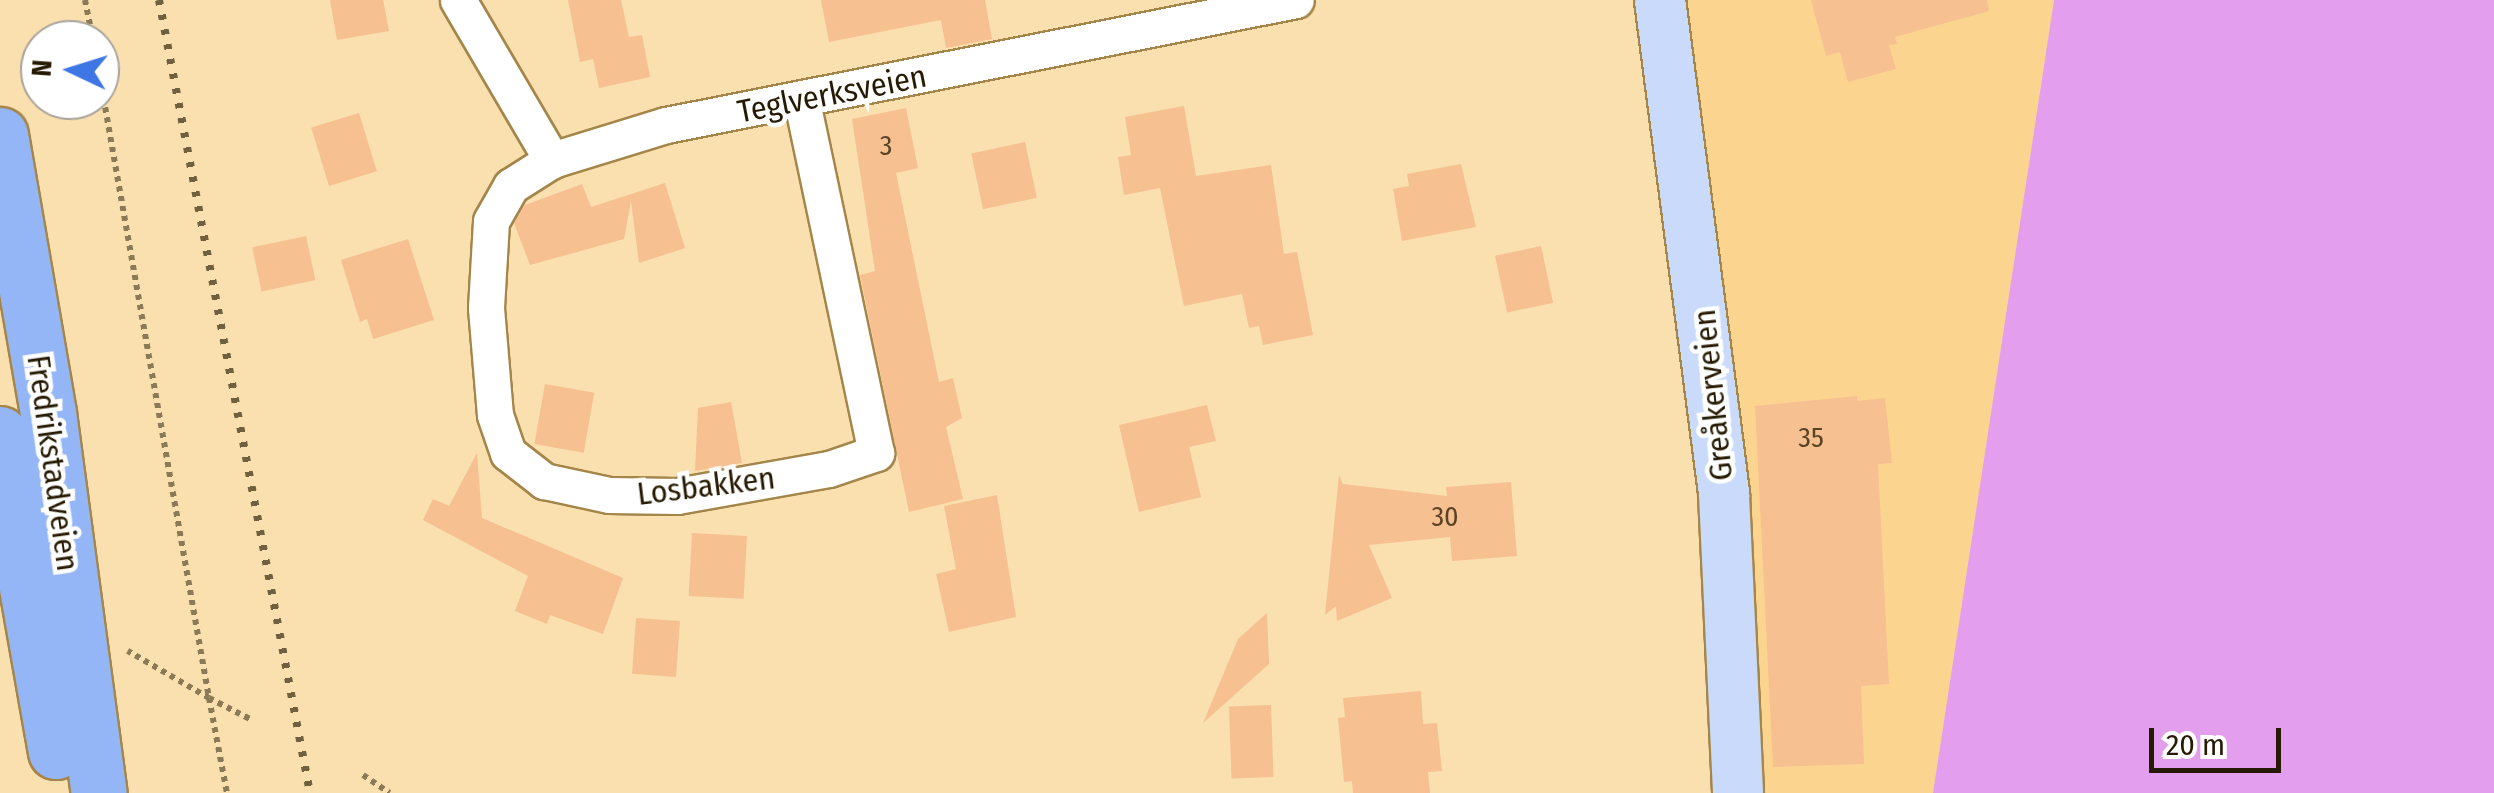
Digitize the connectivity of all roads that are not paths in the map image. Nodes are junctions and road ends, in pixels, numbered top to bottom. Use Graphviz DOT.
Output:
graph roads {
  1 [pos="458,0"];
  2 [pos="1296,0"];
  3 [pos="1660,0"];
  4 [pos="802,100"];
  5 [pos="0,135"];
  6 [pos="552,160"];
  7 [pos="0,434"];
  8 [pos="63,793"];
  9 [pos="100,793"];
  10 [pos="1738,793"];
  1 -- 6 [label="street"];
  2 -- 4 [label="street, Teglverksveien"];
  3 -- 10 [label="main road, Greåkerveien"];
  4 -- 6 [label="street, Teglverksveien"];
  4 -- 6 [label="street, Losbakken"];
  5 -- 9 [label="main road, Fredrikstadveien"];
  7 -- 8 [label="main road, Fredrikstadveien"];
}
